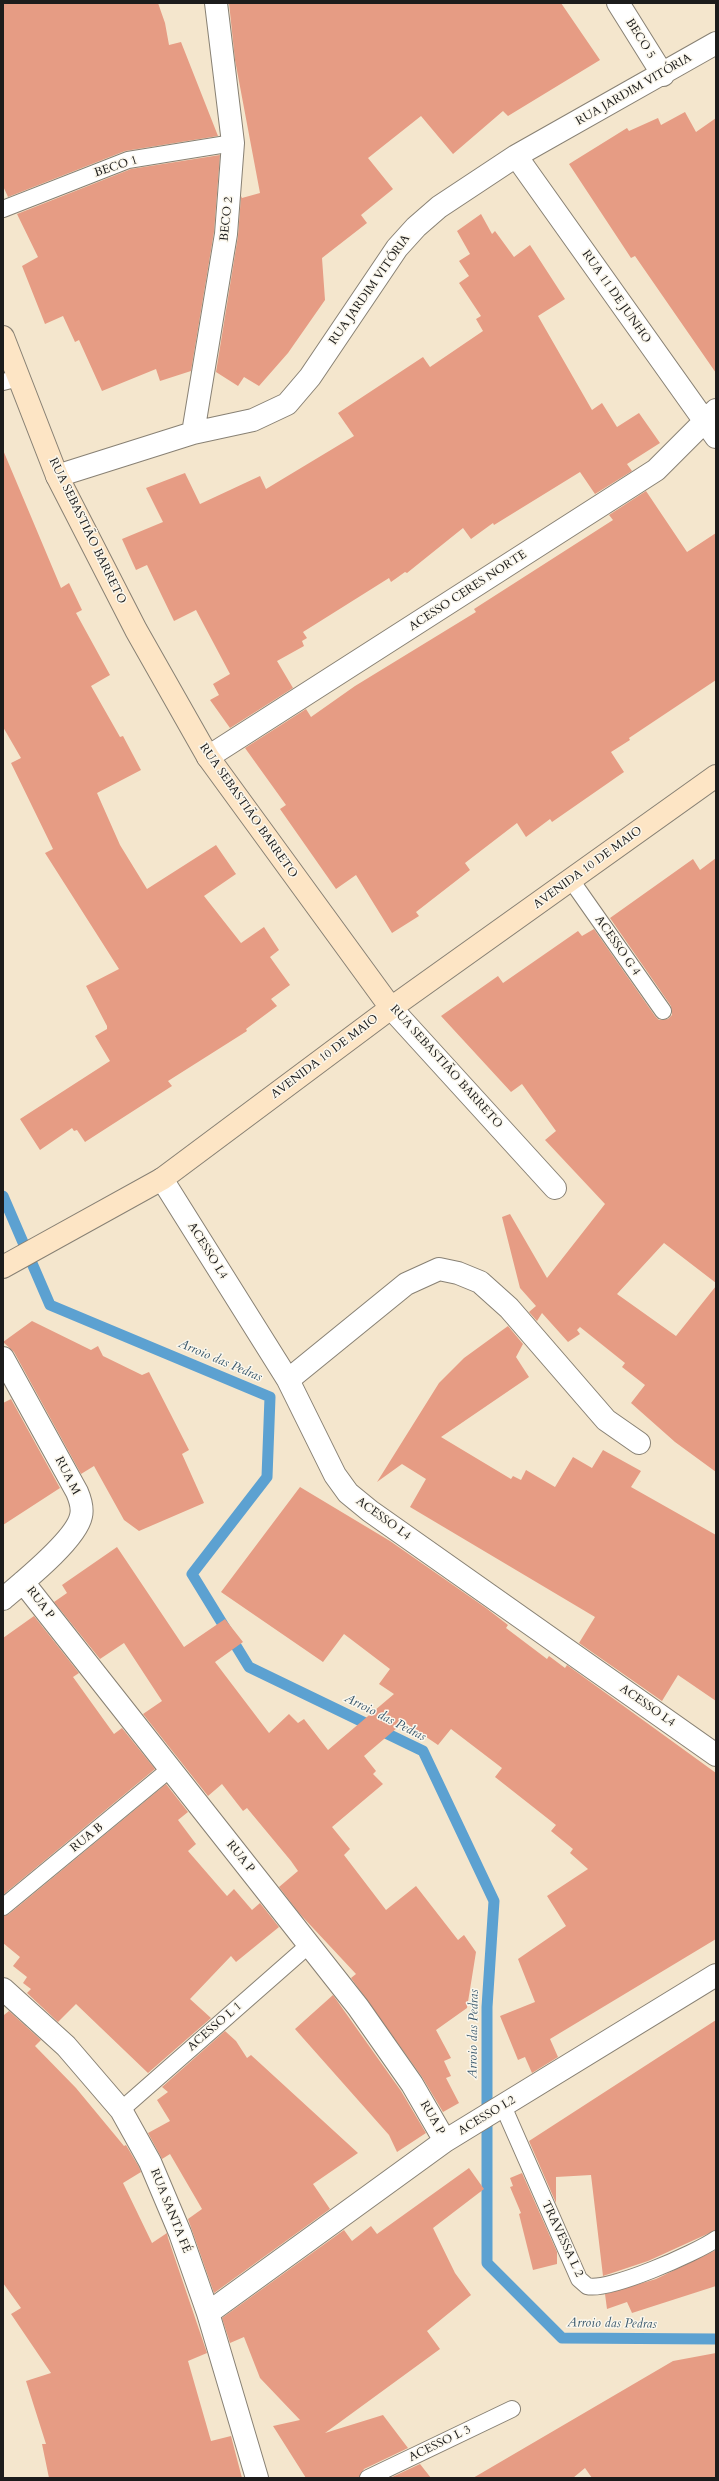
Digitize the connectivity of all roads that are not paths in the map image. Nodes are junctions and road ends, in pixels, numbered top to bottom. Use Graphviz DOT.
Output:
graph roads {
  1 [pos="216,3"];
  2 [pos="618,3"];
  3 [pos="716,43"];
  4 [pos="663,74"];
  5 [pos="233,142"];
  6 [pos="516,156"];
  7 [pos="3,209"];
  8 [pos="3,337"];
  9 [pos="11,380"];
  10 [pos="712,423"];
  11 [pos="193,433"];
  12 [pos="57,476"];
  13 [pos="208,757"];
  14 [pos="716,776"];
  15 [pos="571,880"];
  16 [pos="392,1008"];
  17 [pos="663,1011"];
  18 [pos="162,1179"];
  19 [pos="555,1188"];
  20 [pos="7,1265"];
  21 [pos="3,1358"];
  22 [pos="288,1380"];
  23 [pos="639,1443"];
  24 [pos="23,1582"];
  25 [pos="3,1599"];
  26 [pos="716,1755"];
  27 [pos="170,1769"];
  28 [pos="3,1907"];
  29 [pos="310,1944"];
  30 [pos="716,1975"];
  31 [pos="3,1989"];
  32 [pos="503,2106"];
  33 [pos="121,2110"];
  34 [pos="445,2141"];
  35 [pos="716,2239"];
  36 [pos="208,2313"];
  37 [pos="512,2409"];
  38 [pos="257,2478"];
  39 [pos="368,2478"];
  1 -- 5 [label="street, BECO 2"];
  2 -- 4 [label="street, BECO 5"];
  3 -- 4 [label="street, RUA JARDIM VITÓRIA"];
  4 -- 6 [label="street, RUA JARDIM VITÓRIA"];
  5 -- 7 [label="lane, BECO 1"];
  5 -- 11 [label="street, BECO 2"];
  6 -- 10 [label="street, RUA 11 DE JUNHO"];
  6 -- 11 [label="street, RUA JARDIM VITÓRIA"];
  8 -- 9 [label="street, RUA SEBASTIÃO BARRETO"];
  9 -- 12 [label="street, RUA SEBASTIÃO BARRETO"];
  10 -- 13 [label="street, ACESSO CERES NORTE"];
  11 -- 12 [label="street, RUA JARDIM VITÓRIA"];
  12 -- 13 [label="street, RUA SEBASTIÃO BARRETO"];
  13 -- 16 [label="street, RUA SEBASTIÃO BARRETO"];
  14 -- 15 [label="street, AVENIDA 10 DE MAIO"];
  15 -- 16 [label="street, AVENIDA 10 DE MAIO"];
  15 -- 17 [label="lane, ACESSO G 4"];
  16 -- 18 [label="street, AVENIDA 10 DE MAIO"];
  16 -- 19 [label="street, RUA SEBASTIÃO BARRETO"];
  18 -- 20 [label="street, AVENIDA 10 DE MAIO"];
  18 -- 22 [label="street, ACESSO L4"];
  21 -- 24 [label="street, RUA M"];
  22 -- 23 [label="street"];
  22 -- 26 [label="street, ACESSO L4"];
  24 -- 25 [label="street, RUA M"];
  24 -- 27 [label="street, RUA P"];
  27 -- 28 [label="lane, RUA B"];
  27 -- 29 [label="street, RUA P"];
  29 -- 33 [label="lane, ACESSO L 1"];
  29 -- 34 [label="street, RUA P"];
  30 -- 32 [label="street, ACESSO L2"];
  31 -- 33 [label="street, RUA SANTA FÉ"];
  32 -- 34 [label="street, ACESSO L2"];
  32 -- 35 [label="lane, TRAVESSA L 2"];
  33 -- 36 [label="street, RUA SANTA FÉ"];
  34 -- 36 [label="street, ACESSO L2"];
  36 -- 38 [label="street, RUA SANTA FÉ"];
  37 -- 39 [label="lane, ACESSO L 3"];
}
